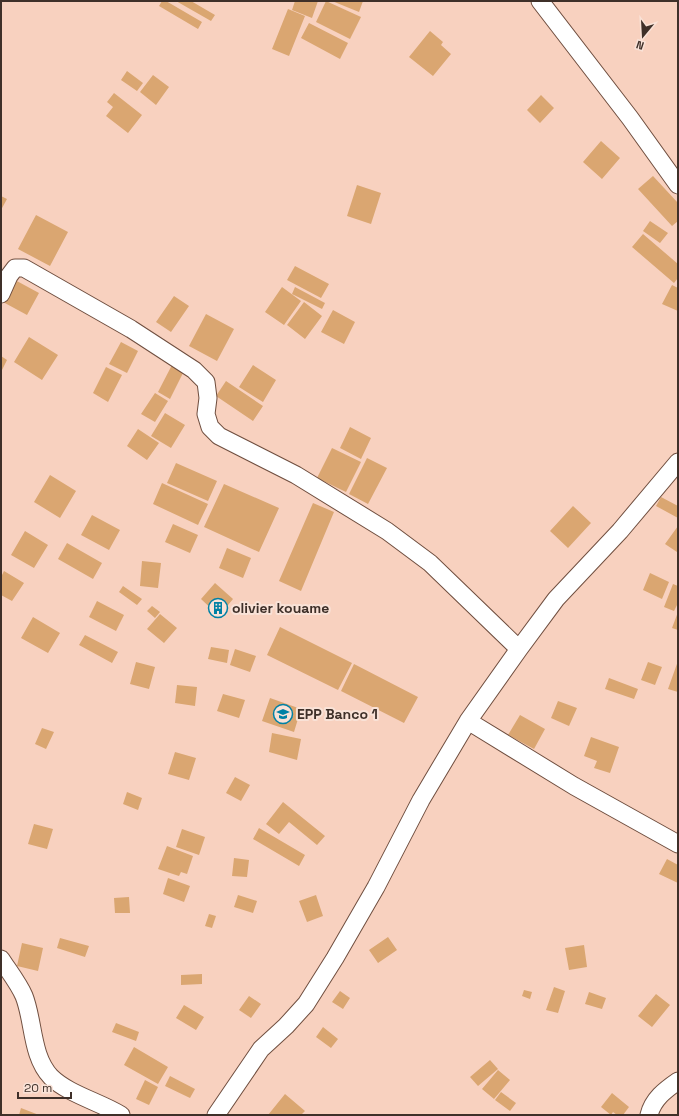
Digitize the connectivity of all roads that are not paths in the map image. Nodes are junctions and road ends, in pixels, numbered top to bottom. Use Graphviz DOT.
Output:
graph roads {
  1 [pos="540,1"];
  2 [pos="678,185"];
  3 [pos="1,294"];
  4 [pos="678,462"];
  5 [pos="519,649"];
  6 [pos="468,721"];
  7 [pos="678,844"];
  8 [pos="1,959"];
  9 [pos="678,1081"];
  10 [pos="121,1115"];
  11 [pos="216,1115"];
  12 [pos="649,1115"];
  1 -- 2 [label="street"];
  3 -- 5 [label="street"];
  4 -- 5 [label="street"];
  5 -- 6 [label="street"];
  6 -- 7 [label="street"];
  6 -- 11 [label="street"];
  8 -- 10 [label="street"];
  9 -- 12 [label="street"];
}
